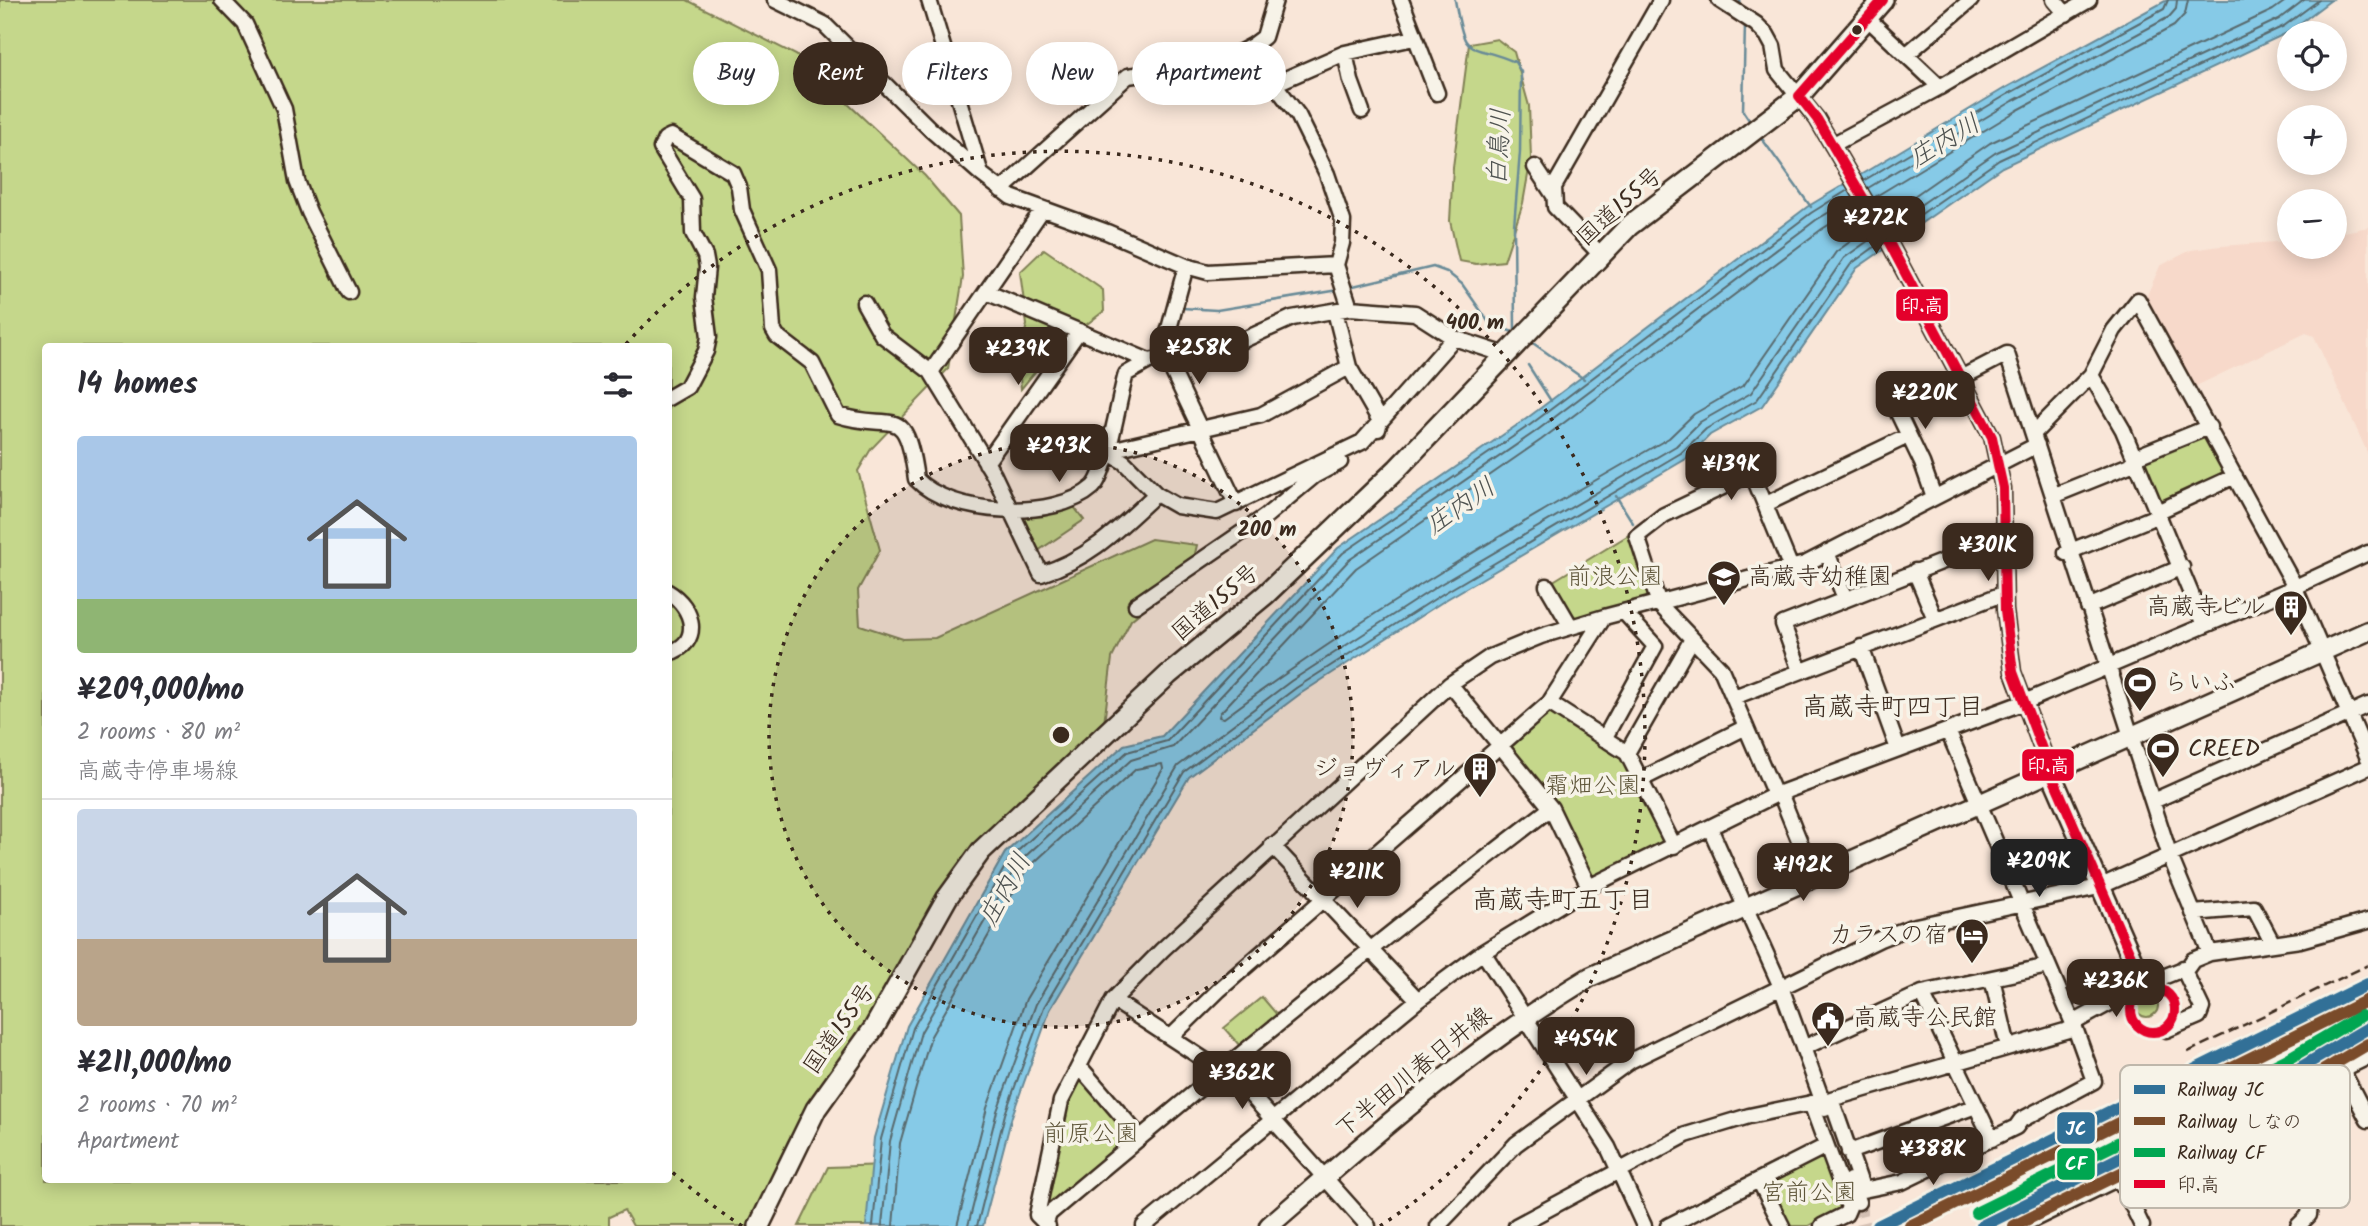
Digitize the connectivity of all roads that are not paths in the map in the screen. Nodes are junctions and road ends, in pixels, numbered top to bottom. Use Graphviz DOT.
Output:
graph roads {
  1 [pos="222,0"];
  2 [pos="775,0"];
  3 [pos="929,0"];
  4 [pos="1275,0"];
  5 [pos="1401,0"];
  6 [pos="1661,0"];
  7 [pos="1882,0"];
  8 [pos="1971,0"];
  9 [pos="2054,0"];
  10 [pos="2089,0"];
  11 [pos="1723,2"];
  12 [pos="2066,15"];
  13 [pos="1868,19"];
  14 [pos="1414,38"];
  15 [pos="1257,42"];
  16 [pos="1345,53"];
  17 [pos="1908,54"];
  18 [pos="1132,75"];
  19 [pos="1286,79"];
  20 [pos="1940,87"];
  21 [pos="1437,93"];
  22 [pos="1799,96"];
  23 [pos="1286,101"];
  24 [pos="1362,111"];
  25 [pos="1832,145"];
  26 [pos="1535,167"];
  27 [pos="981,174"];
  28 [pos="1001,190"];
  29 [pos="1553,194"];
  30 [pos="1042,210"];
  31 [pos="1601,255"];
  32 [pos="1186,266"];
  33 [pos="1339,272"];
  34 [pos="349,292"];
  35 [pos="986,292"];
  36 [pos="864,303"];
  37 [pos="1344,306"];
  38 [pos="1079,331"];
  39 [pos="1454,338"];
  40 [pos="1506,355"];
  41 [pos="1164,356"];
  42 [pos="1149,361"];
  43 [pos="1349,367"];
  44 [pos="931,372"];
  45 [pos="2091,376"];
  46 [pos="1962,380"];
  47 [pos="672,396"];
  48 [pos="1380,421"];
  49 [pos="2209,427"];
  50 [pos="1202,429"];
  51 [pos="1908,436"];
  52 [pos="2035,440"];
  53 [pos="1106,451"];
  54 [pos="2136,459"];
  55 [pos="986,463"];
  56 [pos="2000,463"];
  57 [pos="2235,476"];
  58 [pos="1156,494"];
  59 [pos="2055,495"];
  60 [pos="1934,497"];
  61 [pos="1236,503"];
  62 [pos="1766,504"];
  63 [pos="1011,508"];
  64 [pos="2158,514"];
  65 [pos="2005,537"];
  66 [pos="1827,552"];
  67 [pos="2069,552"];
  68 [pos="2368,553"];
  69 [pos="2182,567"];
  70 [pos="1791,568"];
  71 [pos="1915,571"];
  72 [pos="1548,586"];
  73 [pos="2293,588"];
  74 [pos="672,595"];
  75 [pos="1997,596"];
  76 [pos="1845,599"];
  77 [pos="1659,604"];
  78 [pos="1136,605"];
  79 [pos="2088,607"];
  80 [pos="1624,612"];
  81 [pos="1604,617"];
  82 [pos="1935,619"];
  83 [pos="2204,625"];
  84 [pos="1572,627"];
  85 [pos="2368,631"];
  86 [pos="1692,639"];
  87 [pos="1861,647"];
  88 [pos="672,651"];
  89 [pos="2320,653"];
  90 [pos="2109,665"];
  91 [pos="1800,671"];
  92 [pos="1450,684"];
  93 [pos="1734,697"];
  94 [pos="2022,703"];
  95 [pos="1549,704"];
  96 [pos="2368,705"];
  97 [pos="2348,714"];
  98 [pos="1746,727"];
  99 [pos="1948,731"];
  100 [pos="2132,737"];
  101 [pos="1604,739"];
  102 [pos="1500,746"];
  103 [pos="1898,748"];
  104 [pos="1627,753"];
  105 [pos="2368,758"];
  106 [pos="2368,768"];
  107 [pos="2051,773"];
  108 [pos="1642,779"];
  109 [pos="1777,794"];
  110 [pos="2153,801"];
  111 [pos="1979,804"];
  112 [pos="1551,808"];
  113 [pos="1710,828"];
  114 [pos="1272,845"];
  115 [pos="1674,846"];
  116 [pos="2170,856"];
  117 [pos="1814,877"];
  118 [pos="1590,887"];
  119 [pos="2099,887"];
  120 [pos="1323,899"];
  121 [pos="2022,903"];
  122 [pos="1744,908"];
  123 [pos="2193,912"];
  124 [pos="2368,921"];
  125 [pos="2273,944"];
  126 [pos="1368,948"];
  127 [pos="1483,952"];
  128 [pos="2210,953"];
  129 [pos="2048,966"];
  130 [pos="2183,968"];
  131 [pos="1993,978"];
  132 [pos="1781,987"];
  133 [pos="2144,987"];
  134 [pos="1922,993"];
  135 [pos="1114,1000"];
  136 [pos="1418,1000"];
  137 [pos="1525,1016"];
  138 [pos="2074,1026"];
  139 [pos="2166,1030"];
  140 [pos="1171,1037"];
  141 [pos="2008,1047"];
  142 [pos="1803,1048"];
  143 [pos="2368,1057"];
  144 [pos="1955,1061"];
  145 [pos="1079,1066"];
  146 [pos="2350,1066"];
  147 [pos="1220,1070"];
  148 [pos="2350,1085"];
  149 [pos="1578,1097"];
  150 [pos="1822,1101"];
  151 [pos="1976,1106"];
  152 [pos="1275,1119"];
  153 [pos="2368,1120"];
  154 [pos="1140,1137"];
  155 [pos="1992,1139"];
  156 [pos="1826,1146"];
  157 [pos="1849,1152"];
  158 [pos="1620,1169"];
  159 [pos="1326,1176"];
  160 [pos="1759,1180"];
  161 [pos="2120,1180"];
  162 [pos="1857,1202"];
  163 [pos="2133,1208"];
  164 [pos="2310,1208"];
  165 [pos="2042,1221"];
  166 [pos="1046,1225"];
  167 [pos="759,1226"];
  168 [pos="1144,1226"];
  169 [pos="1269,1226"];
  170 [pos="1368,1226"];
  171 [pos="1438,1226"];
  172 [pos="1516,1226"];
  173 [pos="1644,1226"];
  174 [pos="1668,1226"];
  175 [pos="1782,1226"];
  176 [pos="1822,1226"];
  177 [pos="2020,1226"];
  178 [pos="2142,1226"];
  179 [pos="2298,1226"];
  1 -- 34 [label="street"];
  2 -- 27 [label="street"];
  3 -- 27 [label="street"];
  4 -- 15 [label="street"];
  5 -- 14 [label="street"];
  6 -- 29 [label="street"];
  7 -- 13 [label="highway, 国道155号"];
  8 -- 17 [label="street"];
  9 -- 12 [label="street"];
  10 -- 12 [label="street"];
  11 -- 22 [label="street"];
  12 -- 20 [label="street"];
  13 -- 17 [label="street"];
  13 -- 22 [label="highway, 国道155号"];
  14 -- 16 [label="street"];
  14 -- 21 [label="street"];
  16 -- 19 [label="street"];
  16 -- 24 [label="street"];
  17 -- 20 [label="street"];
  18 -- 28 [label="street"];
  20 -- 25 [label="street"];
  22 -- 25 [label="street"];
  22 -- 31 [label="highway, 国道155号"];
  23 -- 33 [label="street"];
  25 -- 46 [label="street"];
  26 -- 29 [label="street"];
  27 -- 28 [label="street"];
  28 -- 30 [label="street"];
  29 -- 31 [label="street"];
  30 -- 32 [label="street"];
  30 -- 35 [label="street"];
  31 -- 40 [label="highway, 国道155号"];
  32 -- 33 [label="street"];
  32 -- 41 [label="street"];
  33 -- 37 [label="street"];
  35 -- 38 [label="street"];
  35 -- 44 [label="street"];
  36 -- 44 [label="street"];
  37 -- 39 [label="street"];
  37 -- 41 [label="street"];
  37 -- 43 [label="street"];
  38 -- 42 [label="street"];
  38 -- 55 [label="street"];
  39 -- 40 [label="street"];
  39 -- 48 [label="street"];
  40 -- 167 [label="highway, 国道155号"];
  41 -- 42 [label="street"];
  41 -- 50 [label="street"];
  42 -- 53 [label="street"];
  43 -- 48 [label="street"];
  43 -- 50 [label="street"];
  44 -- 55 [label="street"];
  45 -- 49 [label="street"];
  45 -- 52 [label="street"];
  45 -- 54 [label="street"];
  46 -- 51 [label="street"];
  46 -- 52 [label="street"];
  46 -- 56 [label="street"];
  47 -- 63 [label="street"];
  48 -- 61 [label="street"];
  48 -- 78 [label="street"];
  49 -- 54 [label="street"];
  49 -- 57 [label="street"];
  50 -- 53 [label="street"];
  50 -- 61 [label="street"];
  51 -- 60 [label="street"];
  51 -- 62 [label="street"];
  52 -- 56 [label="street"];
  52 -- 59 [label="street"];
  53 -- 58 [label="street"];
  53 -- 63 [label="street"];
  54 -- 59 [label="street"];
  54 -- 64 [label="street"];
  55 -- 63 [label="street"];
  56 -- 60 [label="street"];
  56 -- 65 [label="street"];
  57 -- 64 [label="street"];
  57 -- 73 [label="street"];
  58 -- 61 [label="street"];
  58 -- 63 [label="street"];
  59 -- 67 [label="street"];
  60 -- 66 [label="street"];
  62 -- 70 [label="street"];
  62 -- 77 [label="street"];
  64 -- 67 [label="street"];
  64 -- 69 [label="street"];
  65 -- 71 [label="street"];
  65 -- 94 [label="street"];
  66 -- 70 [label="street"];
  66 -- 76 [label="street"];
  67 -- 79 [label="street"];
  68 -- 73 [label="street"];
  69 -- 79 [label="street"];
  69 -- 83 [label="street"];
  70 -- 77 [label="street"];
  71 -- 76 [label="street"];
  71 -- 82 [label="street"];
  72 -- 84 [label="street"];
  73 -- 83 [label="street"];
  73 -- 89 [label="street"];
  74 -- 88 [label="street"];
  75 -- 82 [label="street"];
  76 -- 91 [label="street"];
  77 -- 80 [label="street"];
  77 -- 86 [label="street"];
  79 -- 90 [label="street"];
  80 -- 81 [label="street"];
  80 -- 101 [label="street"];
  81 -- 84 [label="street"];
  81 -- 95 [label="street"];
  82 -- 87 [label="street"];
  83 -- 90 [label="street"];
  84 -- 92 [label="street"];
  85 -- 89 [label="main road, 下半田川春日井線"];
  86 -- 93 [label="street"];
  86 -- 104 [label="street"];
  87 -- 91 [label="street"];
  87 -- 103 [label="street"];
  89 -- 97 [label="street"];
  89 -- 100 [label="main road, 下半田川春日井線"];
  90 -- 94 [label="street"];
  90 -- 100 [label="street"];
  91 -- 93 [label="street"];
  92 -- 102 [label="street"];
  92 -- 114 [label="street"];
  93 -- 98 [label="street"];
  94 -- 99 [label="street"];
  94 -- 107 [label="street"];
  95 -- 101 [label="street"];
  95 -- 102 [label="street"];
  96 -- 97 [label="street"];
  97 -- 105 [label="street"];
  97 -- 110 [label="street"];
  98 -- 108 [label="street"];
  98 -- 109 [label="street"];
  99 -- 103 [label="street"];
  99 -- 111 [label="street"];
  100 -- 107 [label="main road, 下半田川春日井線"];
  100 -- 110 [label="street"];
  101 -- 104 [label="street"];
  102 -- 112 [label="street"];
  102 -- 120 [label="street"];
  103 -- 109 [label="street"];
  104 -- 108 [label="street"];
  106 -- 116 [label="street"];
  107 -- 111 [label="main road, 下半田川春日井線"];
  107 -- 119 [label="main road"];
  108 -- 115 [label="street"];
  109 -- 113 [label="street"];
  109 -- 117 [label="street"];
  110 -- 116 [label="street"];
  111 -- 117 [label="main road, 下半田川春日井線"];
  111 -- 121 [label="street"];
  112 -- 118 [label="street"];
  112 -- 126 [label="street"];
  113 -- 115 [label="street"];
  113 -- 122 [label="street"];
  114 -- 120 [label="street"];
  114 -- 135 [label="street"];
  115 -- 118 [label="street"];
  116 -- 119 [label="street"];
  116 -- 123 [label="street"];
  117 -- 122 [label="main road, 下半田川春日井線"];
  118 -- 127 [label="street"];
  119 -- 121 [label="street"];
  119 -- 133 [label="main road"];
  120 -- 126 [label="street"];
  120 -- 140 [label="street"];
  121 -- 129 [label="street"];
  121 -- 132 [label="street"];
  122 -- 132 [label="street"];
  122 -- 137 [label="main road, 下半田川春日井線"];
  123 -- 125 [label="street"];
  123 -- 128 [label="street"];
  124 -- 125 [label="street"];
  125 -- 128 [label="street"];
  126 -- 136 [label="street"];
  126 -- 147 [label="street"];
  127 -- 136 [label="street"];
  127 -- 137 [label="street"];
  128 -- 130 [label="street"];
  129 -- 131 [label="street"];
  129 -- 138 [label="street"];
  130 -- 133 [label="street"];
  130 -- 139 [label="street"];
  131 -- 134 [label="street"];
  131 -- 141 [label="street"];
  132 -- 142 [label="street"];
  132 -- 149 [label="street"];
  133 -- 138 [label="street"];
  134 -- 142 [label="street"];
  134 -- 144 [label="street"];
  135 -- 140 [label="street"];
  135 -- 145 [label="street"];
  136 -- 152 [label="street"];
  137 -- 149 [label="street"];
  137 -- 159 [label="main road, 下半田川春日井線"];
  138 -- 141 [label="street"];
  138 -- 155 [label="street"];
  140 -- 147 [label="street"];
  141 -- 144 [label="street"];
  142 -- 150 [label="street"];
  143 -- 146 [label="street"];
  144 -- 150 [label="street"];
  144 -- 151 [label="street"];
  145 -- 154 [label="street"];
  145 -- 166 [label="street"];
  147 -- 152 [label="street"];
  147 -- 154 [label="street"];
  148 -- 153 [label="street"];
  149 -- 158 [label="street"];
  149 -- 171 [label="street"];
  150 -- 156 [label="street"];
  150 -- 157 [label="street"];
  150 -- 158 [label="street"];
  150 -- 162 [label="street"];
  151 -- 155 [label="street"];
  151 -- 157 [label="street"];
  152 -- 159 [label="street"];
  152 -- 168 [label="street"];
  154 -- 166 [label="street"];
  155 -- 157 [label="street"];
  156 -- 160 [label="street"];
  156 -- 176 [label="street"];
  158 -- 172 [label="street"];
  158 -- 173 [label="street"];
  159 -- 169 [label="main road, 下半田川春日井線"];
  159 -- 170 [label="street"];
  160 -- 174 [label="street"];
  160 -- 175 [label="street"];
  161 -- 165 [label="street"];
  163 -- 178 [label="street"];
  164 -- 179 [label="street"];
  165 -- 177 [label="street"];
}
